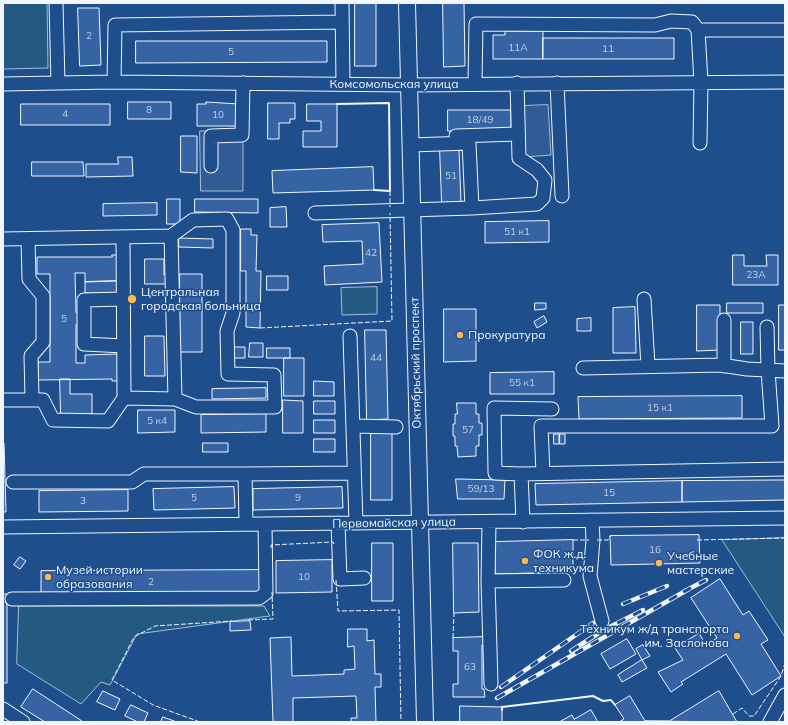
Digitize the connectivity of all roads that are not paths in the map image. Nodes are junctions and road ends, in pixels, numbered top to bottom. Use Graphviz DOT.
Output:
graph roads {
  1 [pos="56,3"];
  2 [pos="342,3"];
  3 [pos="407,3"];
  4 [pos="342,22"];
  5 [pos="698,30"];
  6 [pos="785,30"];
  7 [pos="114,82"];
  8 [pos="701,82"];
  9 [pos="785,82"];
  10 [pos="58,83"];
  11 [pos="243,83"];
  12 [pos="475,83"];
  13 [pos="517,83"];
  14 [pos="557,83"];
  15 [pos="3,84"];
  16 [pos="343,84"];
  17 [pos="410,84"];
  18 [pos="518,134"];
  19 [pos="451,136"];
  20 [pos="700,142"];
  21 [pos="411,145"];
  22 [pos="211,166"];
  23 [pos="562,196"];
  24 [pos="472,208"];
  25 [pos="412,210"];
  26 [pos="316,213"];
  27 [pos="171,236"];
  28 [pos="123,237"];
  29 [pos="3,239"];
  30 [pos="28,239"];
  31 [pos="123,299"];
  32 [pos="644,299"];
  33 [pos="724,320"];
  34 [pos="767,327"];
  35 [pos="350,336"];
  36 [pos="124,346"];
  37 [pos="648,366"];
  38 [pos="724,366"];
  39 [pos="584,368"];
  40 [pos="768,370"];
  41 [pos="785,371"];
  42 [pos="124,398"];
  43 [pos="32,399"];
  44 [pos="175,399"];
  45 [pos="3,400"];
  46 [pos="552,408"];
  47 [pos="353,426"];
  48 [pos="396,427"];
  49 [pos="785,469"];
  50 [pos="354,473"];
  51 [pos="543,473"];
  52 [pos="245,474"];
  53 [pos="521,474"];
  54 [pos="13,482"];
  55 [pos="785,518"];
  56 [pos="592,520"];
  57 [pos="419,522"];
  58 [pos="489,522"];
  59 [pos="523,522"];
  60 [pos="338,523"];
  61 [pos="356,523"];
  62 [pos="246,524"];
  63 [pos="265,524"];
  64 [pos="3,526"];
  65 [pos="364,578"];
  66 [pos="564,580"];
  67 [pos="488,581"];
  68 [pos="12,599"];
  69 [pos="602,621"];
  70 [pos="491,684"];
  71 [pos="785,696"];
  72 [pos="3,709"];
  73 [pos="23,722"];
  74 [pos="425,722"];
  75 [pos="770,722"];
  1 -- 10 [label="street"];
  2 -- 4 [label="street"];
  3 -- 17 [label="main road, Октябрьский проспект"];
  4 -- 7 [label="street"];
  4 -- 16 [label="street"];
  5 -- 6 [label="street"];
  5 -- 8 [label="street"];
  5 -- 12 [label="street"];
  7 -- 10 [label="street, Комсомольская улица"];
  7 -- 11 [label="street, Комсомольская улица"];
  8 -- 9 [label="street, Комсомольская улица"];
  8 -- 14 [label="street, Комсомольская улица"];
  8 -- 20 [label="street"];
  10 -- 15 [label="street, Комсомольская улица"];
  11 -- 16 [label="street, Комсомольская улица"];
  11 -- 22 [label="street"];
  12 -- 13 [label="street, Комсомольская улица"];
  12 -- 17 [label="street, Комсомольская улица"];
  13 -- 14 [label="street, Комсомольская улица"];
  13 -- 18 [label="street"];
  14 -- 23 [label="street"];
  16 -- 17 [label="street, Комсомольская улица"];
  17 -- 21 [label="main road, Октябрьский проспект"];
  18 -- 19 [label="street"];
  18 -- 24 [label="street"];
  21 -- 24 [label="street"];
  21 -- 25 [label="main road, Октябрьский проспект"];
  24 -- 25 [label="street"];
  25 -- 26 [label="street"];
  25 -- 57 [label="main road, Октябрьский проспект"];
  27 -- 28 [label="street"];
  27 -- 44 [label="street"];
  27 -- 44 [label="street"];
  28 -- 30 [label="street"];
  28 -- 31 [label="street"];
  29 -- 30 [label="street"];
  30 -- 43 [label="street"];
  31 -- 36 [label="street"];
  31 -- 36 [label="street"];
  32 -- 37 [label="street"];
  33 -- 38 [label="street"];
  34 -- 40 [label="street"];
  35 -- 47 [label="street"];
  36 -- 42 [label="street"];
  37 -- 38 [label="street"];
  37 -- 39 [label="street"];
  38 -- 40 [label="street"];
  40 -- 41 [label="street"];
  40 -- 51 [label="street"];
  42 -- 43 [label="street"];
  42 -- 44 [label="street"];
  43 -- 45 [label="street"];
  46 -- 53 [label="street"];
  47 -- 48 [label="street"];
  47 -- 50 [label="street"];
  49 -- 51 [label="street"];
  50 -- 52 [label="street"];
  50 -- 61 [label="street"];
  51 -- 53 [label="street"];
  52 -- 54 [label="street"];
  52 -- 62 [label="street"];
  53 -- 59 [label="street"];
  55 -- 56 [label="street, Первомайская улица"];
  56 -- 59 [label="street, Первомайская улица"];
  56 -- 69 [label="street"];
  57 -- 58 [label="street, Первомайская улица"];
  57 -- 61 [label="street, Первомайская улица"];
  57 -- 74 [label="main road, Октябрьский проспект"];
  58 -- 59 [label="street, Первомайская улица"];
  58 -- 67 [label="street"];
  60 -- 61 [label="street, Первомайская улица"];
  60 -- 63 [label="street, Первомайская улица"];
  60 -- 65 [label="street"];
  62 -- 63 [label="street, Первомайская улица"];
  62 -- 64 [label="street, Первомайская улица"];
  63 -- 68 [label="street"];
  66 -- 67 [label="street"];
  67 -- 70 [label="street"];
  71 -- 75 [label="street"];
  72 -- 73 [label="street"];
}
